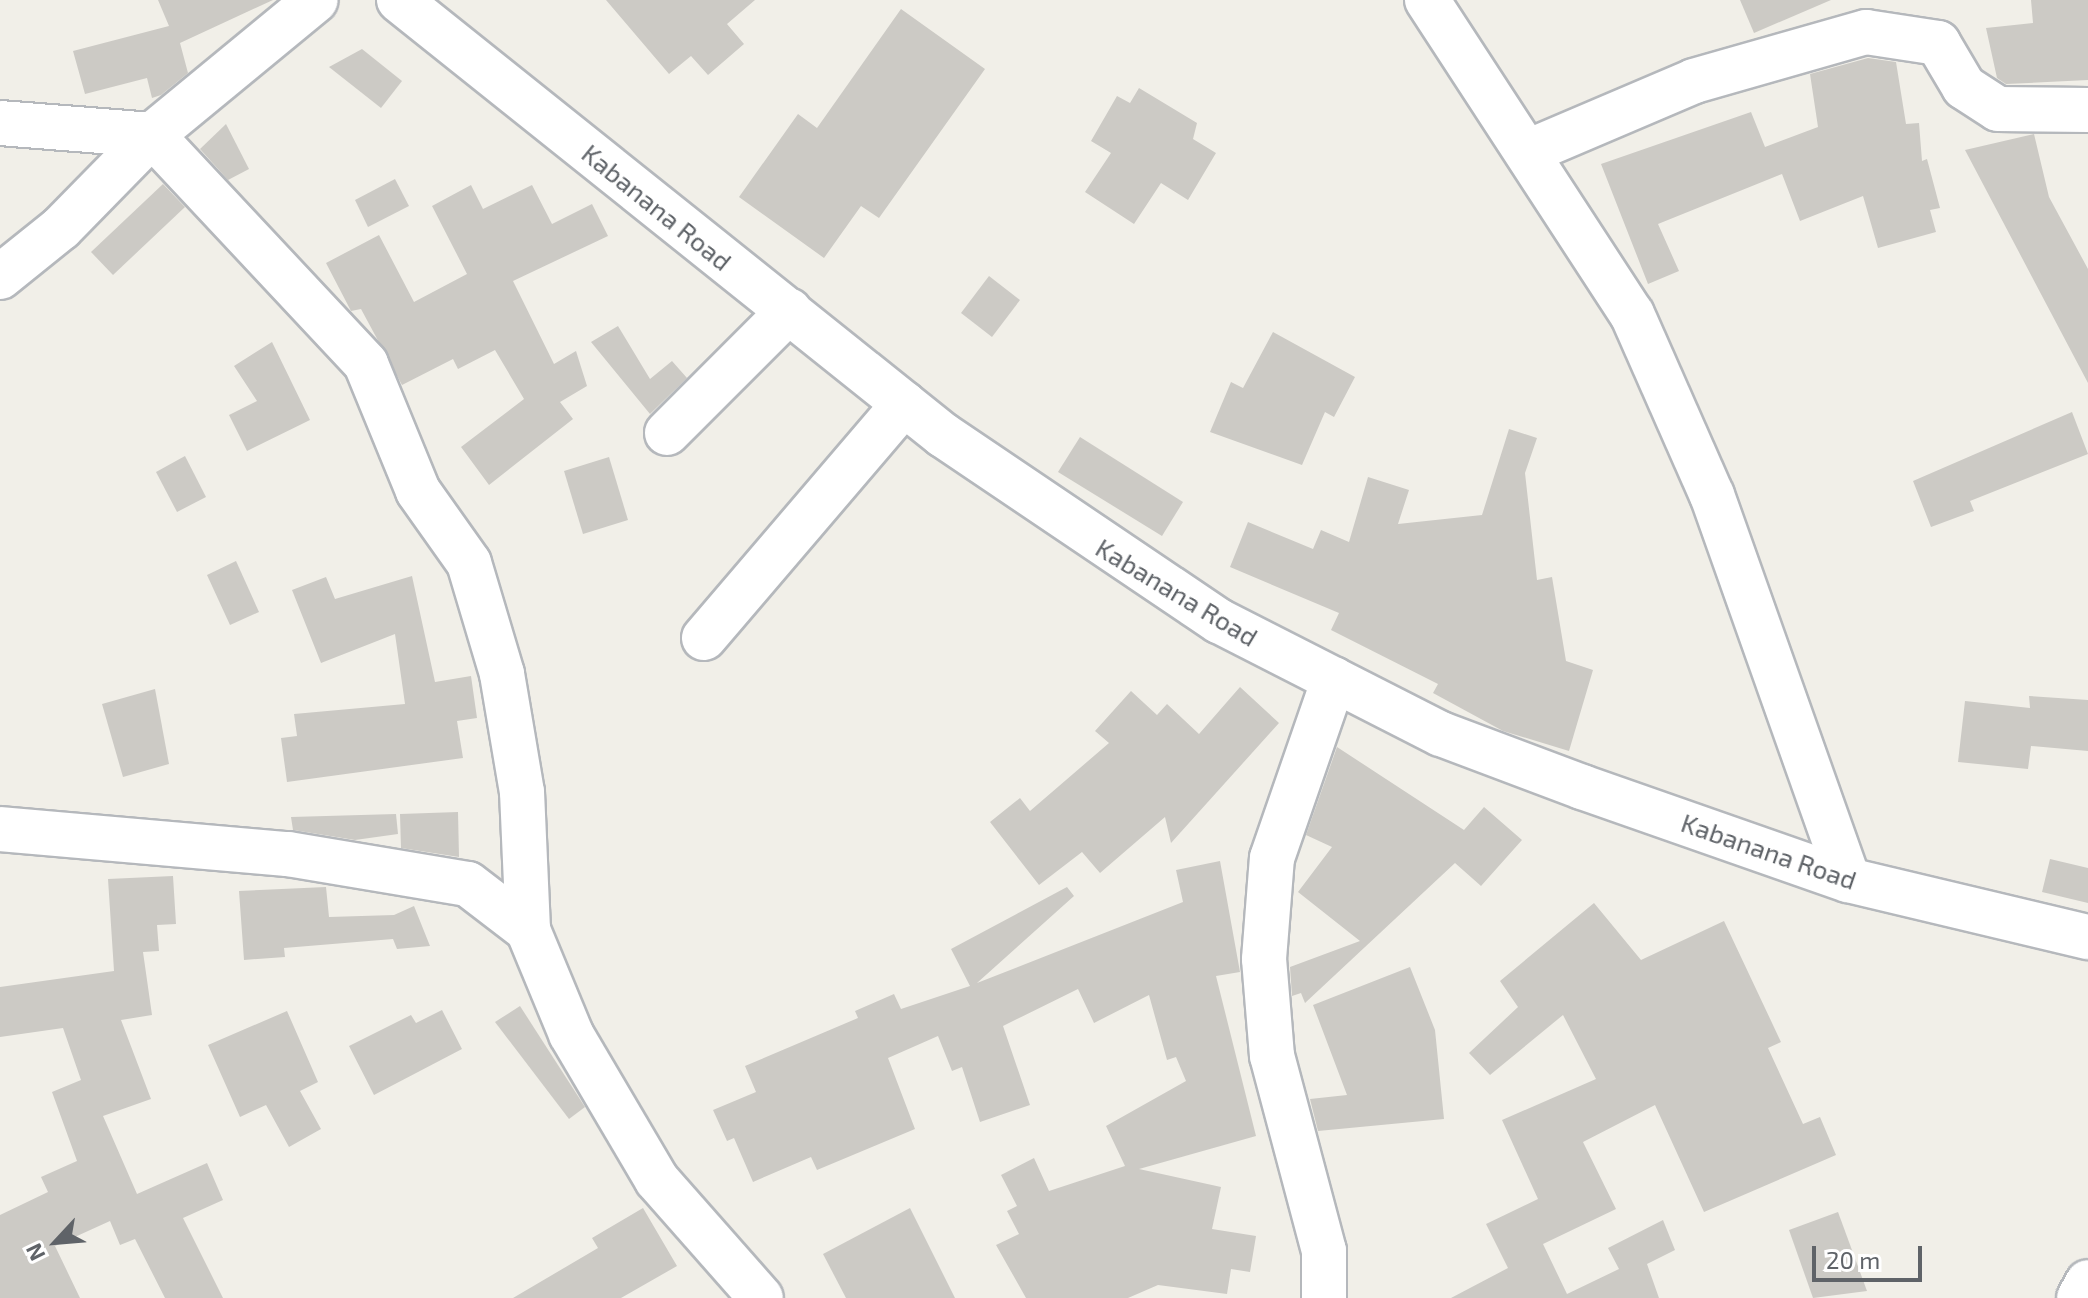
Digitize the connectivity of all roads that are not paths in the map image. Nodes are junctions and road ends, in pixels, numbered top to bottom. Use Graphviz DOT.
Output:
graph roads {
  1 [pos="316,0"];
  2 [pos="399,0"];
  3 [pos="1427,0"];
  4 [pos="2088,110"];
  5 [pos="0,123"];
  6 [pos="152,135"];
  7 [pos="1530,151"];
  8 [pos="0,277"];
  9 [pos="789,311"];
  10 [pos="904,404"];
  11 [pos="667,433"];
  12 [pos="704,638"];
  13 [pos="1334,679"];
  14 [pos="0,829"];
  15 [pos="1848,880"];
  16 [pos="528,930"];
  17 [pos="2088,937"];
  18 [pos="2088,1282"];
  19 [pos="761,1298"];
  20 [pos="1324,1298"];
  21 [pos="2079,1298"];
  1 -- 6 [label="street"];
  2 -- 9 [label="street, Kabanana Road"];
  3 -- 7 [label="street"];
  4 -- 7 [label="street"];
  5 -- 6 [label="street"];
  6 -- 8 [label="street"];
  6 -- 16 [label="street"];
  7 -- 15 [label="street"];
  9 -- 10 [label="street, Kabanana Road"];
  9 -- 11 [label="street"];
  10 -- 12 [label="street"];
  10 -- 13 [label="street, Kabanana Road"];
  13 -- 15 [label="street, Kabanana Road"];
  13 -- 20 [label="street"];
  14 -- 16 [label="street"];
  15 -- 17 [label="street, Kabanana Road"];
  16 -- 19 [label="street"];
  18 -- 21 [label="street"];
}
